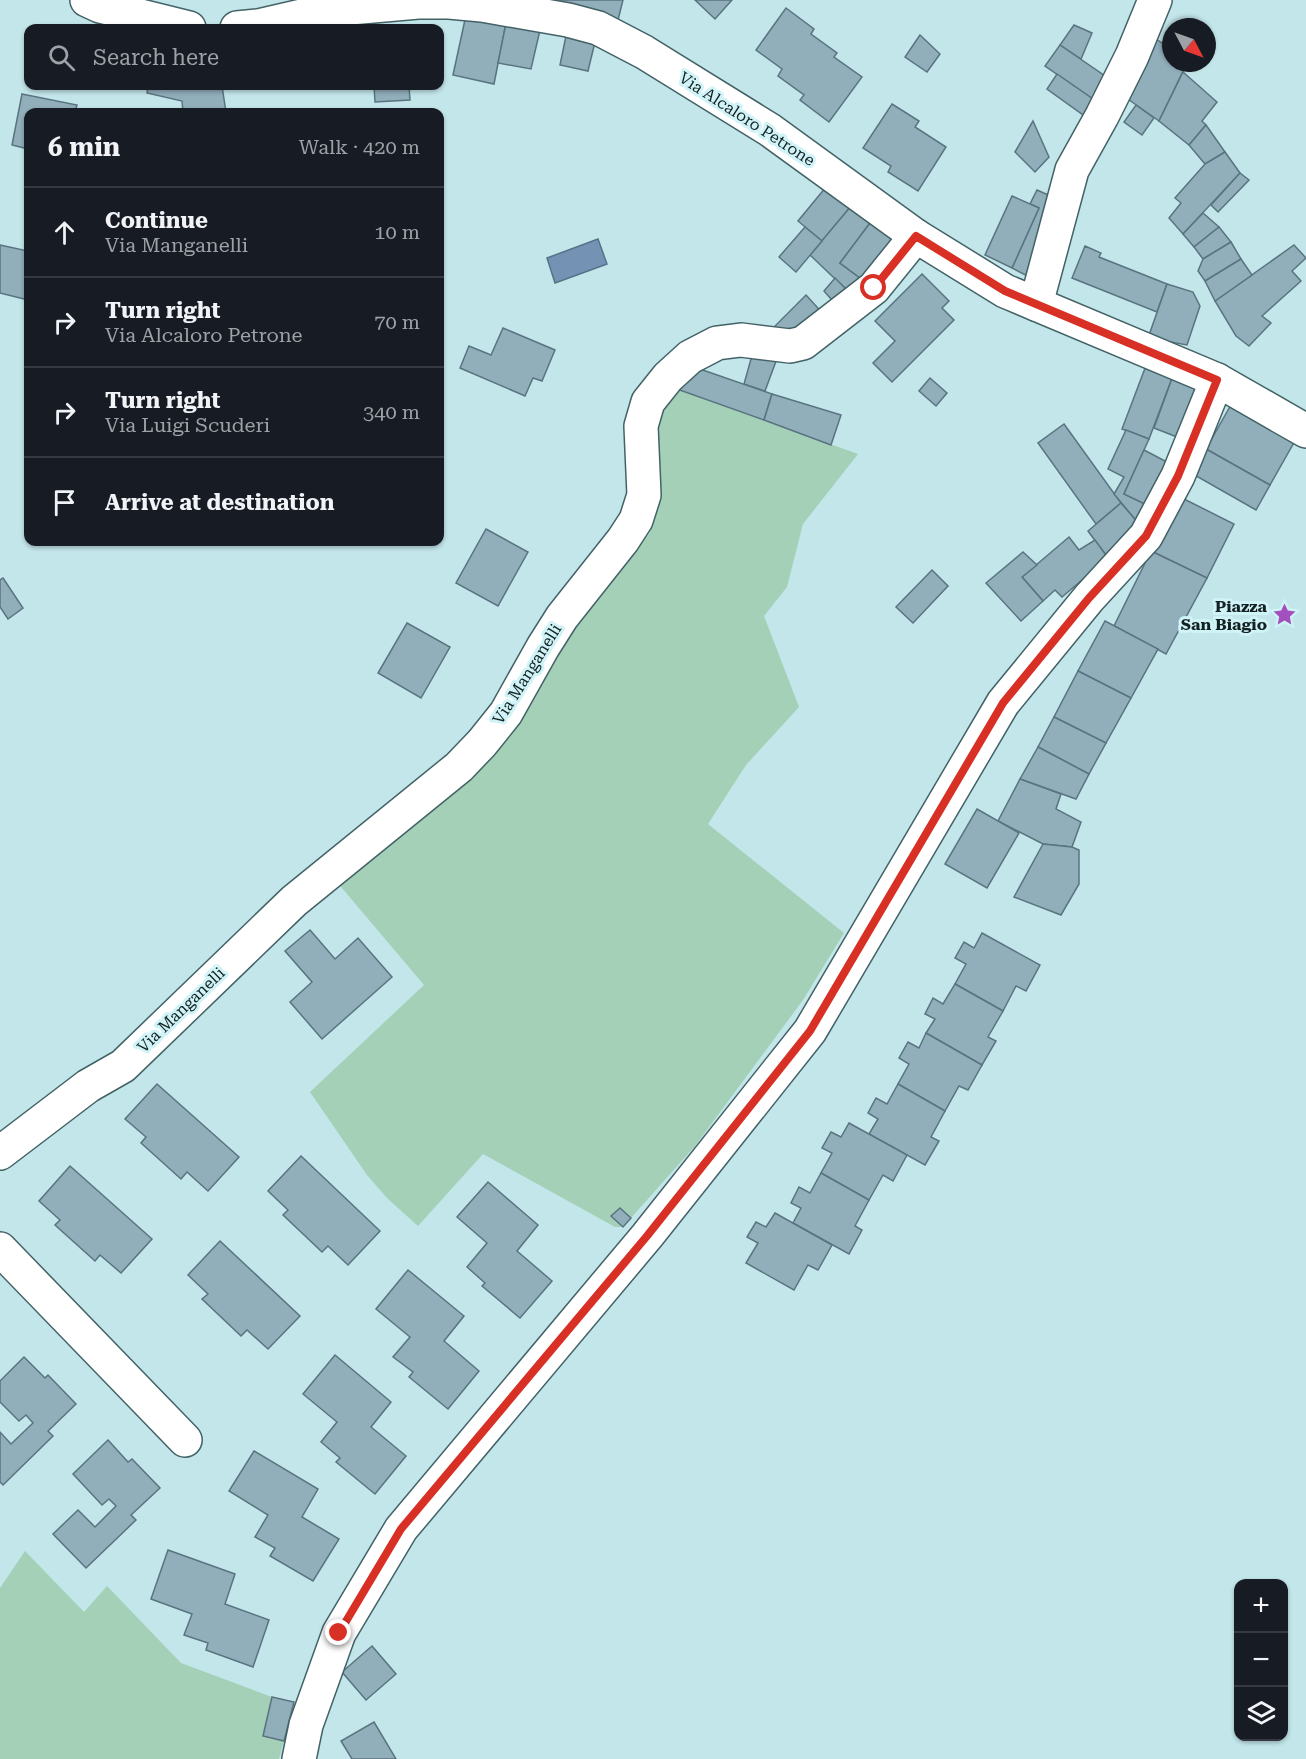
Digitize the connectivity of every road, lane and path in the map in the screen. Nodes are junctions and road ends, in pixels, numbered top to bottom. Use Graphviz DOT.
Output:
graph roads {
  1 [pos="87,0"];
  2 [pos="1155,0"];
  3 [pos="173,24"];
  4 [pos="267,24"];
  5 [pos="916,236"];
  6 [pos="1036,304"];
  7 [pos="1217,380"];
  8 [pos="1306,431"];
  9 [pos="0,1153"];
  10 [pos="0,1249"];
  11 [pos="185,1440"];
  12 [pos="299,1759"];
  1 -- 3 [label="street"];
  2 -- 6 [label="street"];
  4 -- 5 [label="street, Via Alcaloro Petrone"];
  5 -- 6 [label="street, Via Alcaloro Petrone"];
  5 -- 9 [label="street, Via Manganelli"];
  6 -- 7 [label="street, Via Alcaloro Petrone"];
  7 -- 8 [label="street, Via Alcaloro Petrone"];
  7 -- 12 [label="street"];
  10 -- 11 [label="street"];
}
